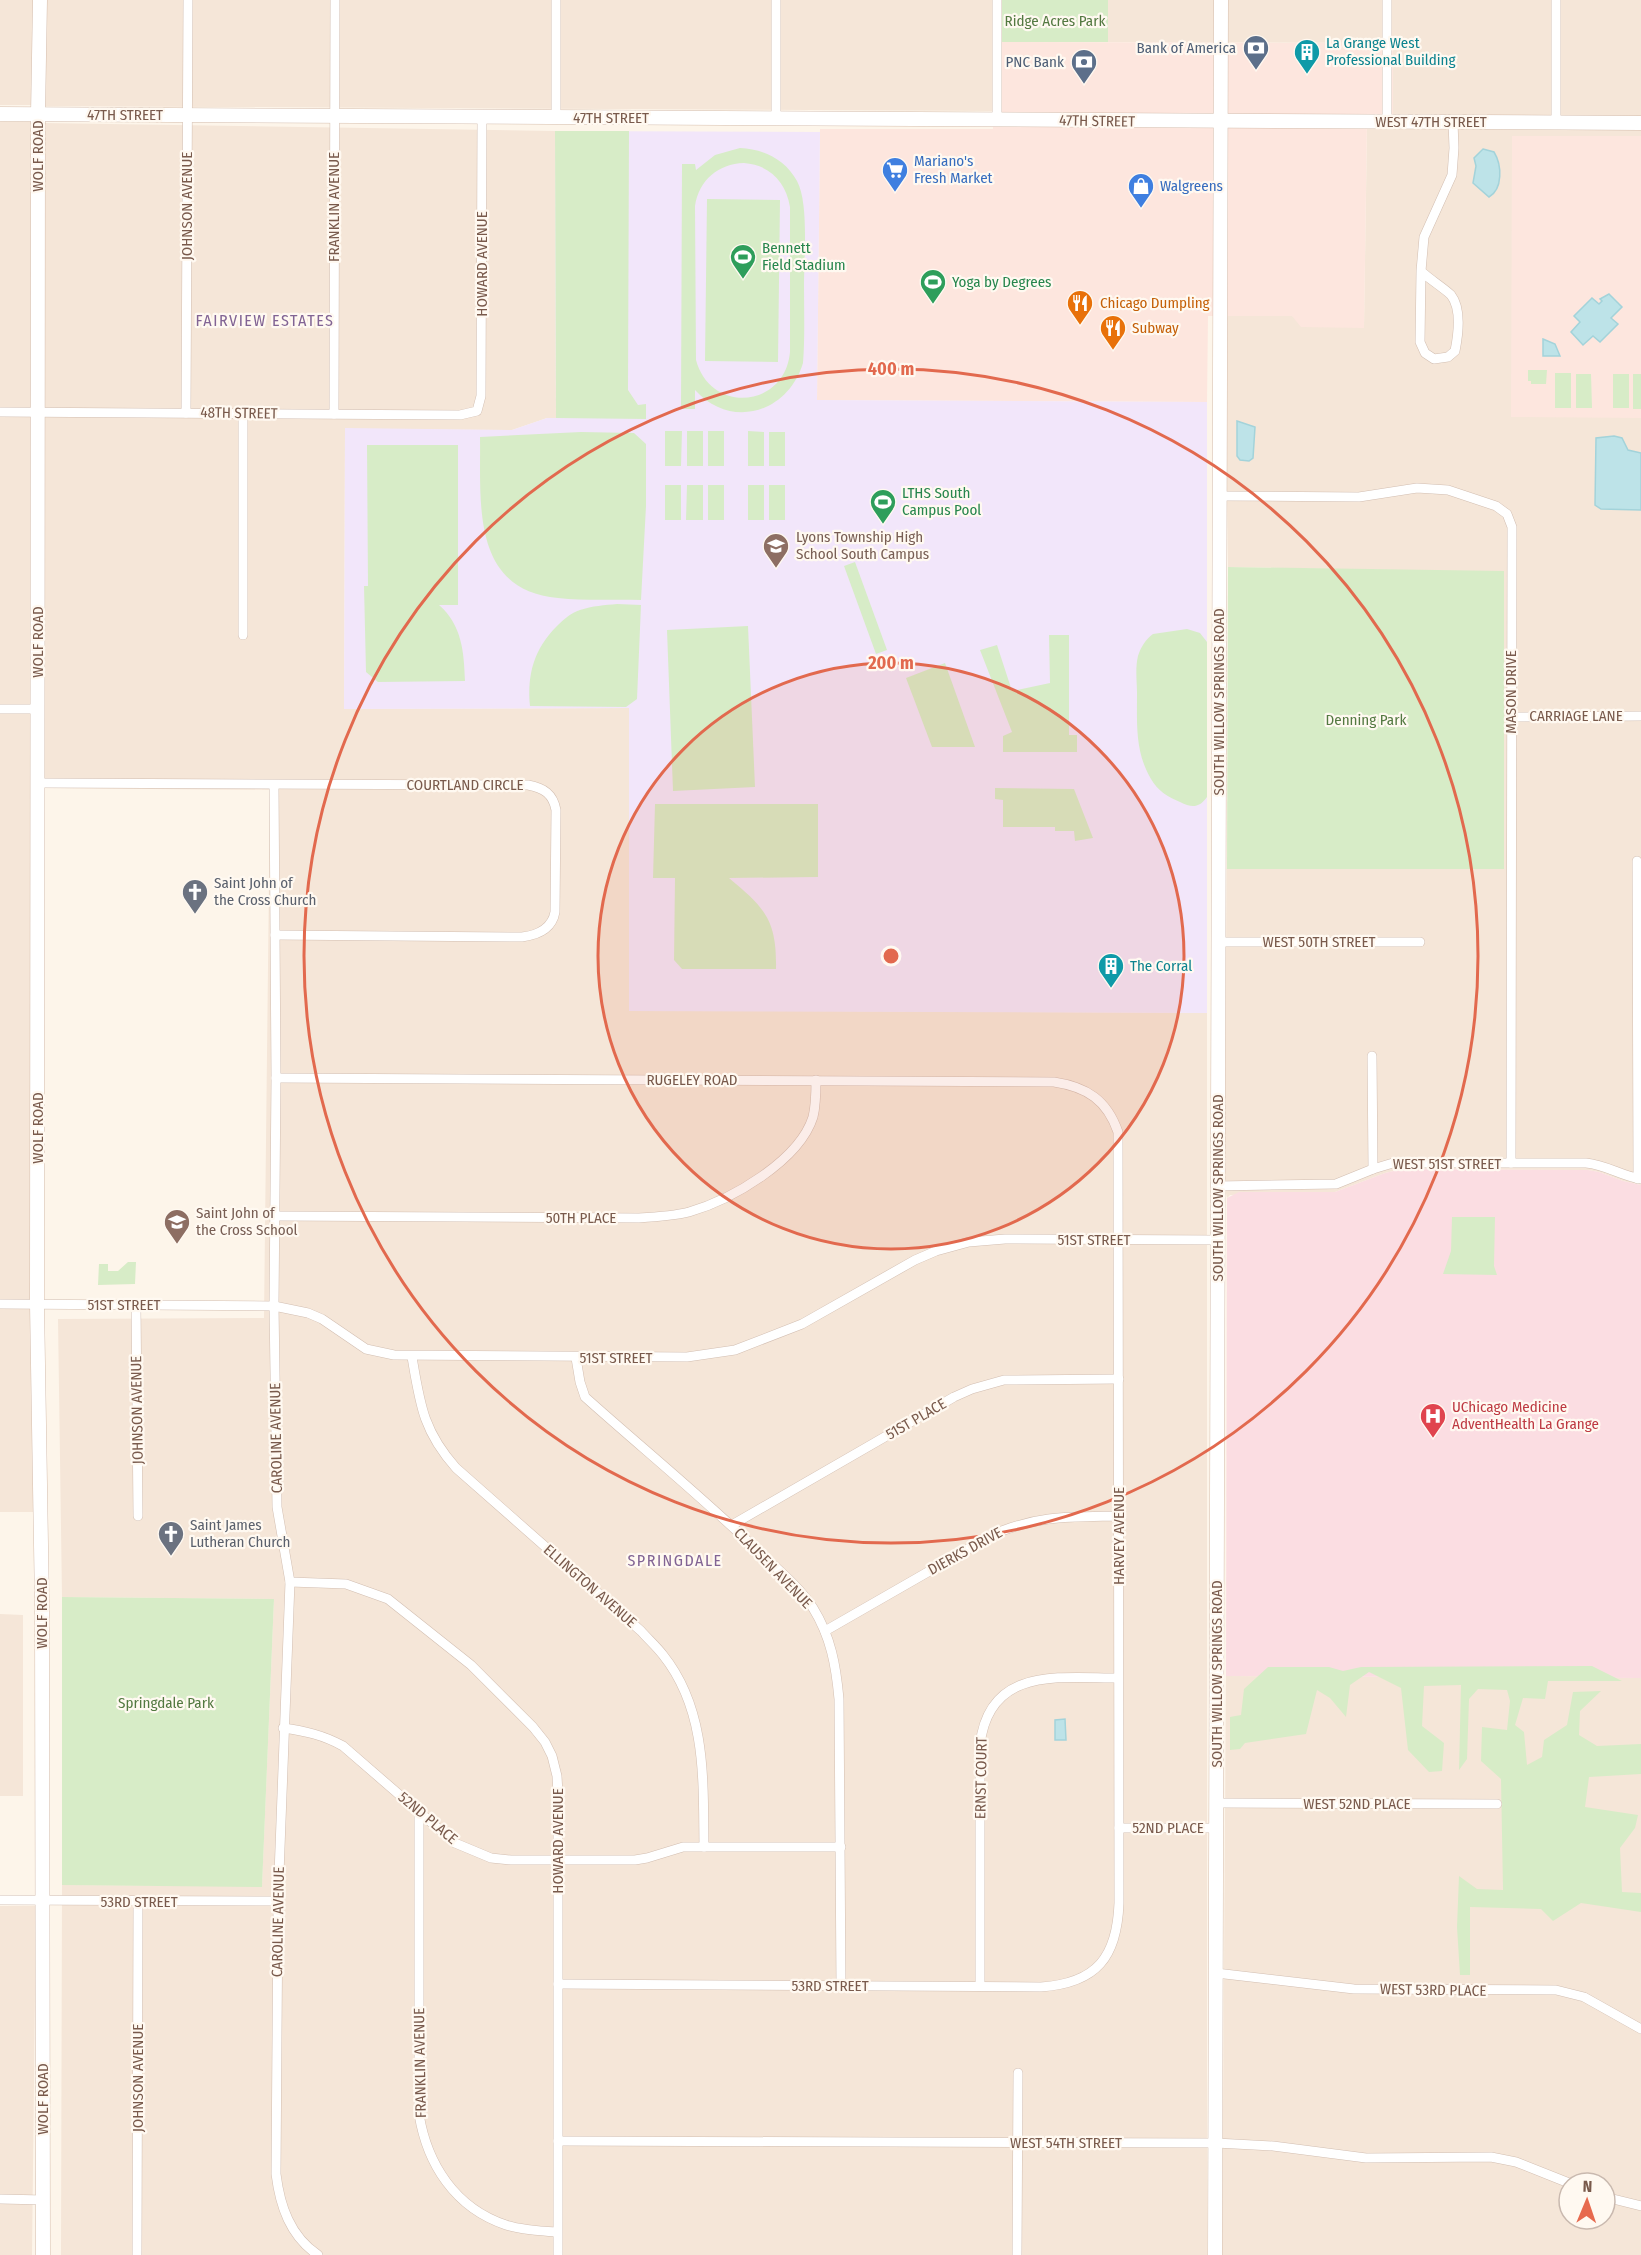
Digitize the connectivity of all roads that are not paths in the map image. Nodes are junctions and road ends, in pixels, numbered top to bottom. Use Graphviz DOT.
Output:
graph roads {
  1 [pos="40,0"];
  2 [pos="188,0"];
  3 [pos="335,0"];
  4 [pos="556,0"];
  5 [pos="776,0"];
  6 [pos="998,0"];
  7 [pos="1221,0"];
  8 [pos="1387,0"];
  9 [pos="1556,0"];
  10 [pos="0,114"];
  11 [pos="38,114"];
  12 [pos="187,115"];
  13 [pos="335,116"];
  14 [pos="482,117"];
  15 [pos="556,117"];
  16 [pos="776,118"];
  17 [pos="997,120"];
  18 [pos="1221,122"];
  19 [pos="1386,122"];
  20 [pos="1453,122"];
  21 [pos="1556,123"];
  22 [pos="1641,123"];
  23 [pos="1421,272"];
  24 [pos="477,411"];
  25 [pos="0,412"];
  26 [pos="38,412"];
  27 [pos="186,413"];
  28 [pos="243,414"];
  29 [pos="334,414"];
  30 [pos="1220,496"];
  31 [pos="243,635"];
  32 [pos="0,709"];
  33 [pos="38,709"];
  34 [pos="1641,716"];
  35 [pos="1511,717"];
  36 [pos="38,783"];
  37 [pos="274,785"];
  38 [pos="1637,861"];
  39 [pos="275,935"];
  40 [pos="1219,942"];
  41 [pos="1420,942"];
  42 [pos="1372,1056"];
  43 [pos="276,1078"];
  44 [pos="816,1080"];
  45 [pos="1103,1103"];
  46 [pos="1511,1163"];
  47 [pos="1372,1169"];
  48 [pos="1639,1179"];
  49 [pos="1218,1186"];
  50 [pos="275,1216"];
  51 [pos="1119,1240"];
  52 [pos="1218,1240"];
  53 [pos="38,1304"];
  54 [pos="0,1305"];
  55 [pos="136,1305"];
  56 [pos="274,1306"];
  57 [pos="412,1357"];
  58 [pos="576,1358"];
  59 [pos="1119,1379"];
  60 [pos="138,1516"];
  61 [pos="1119,1516"];
  62 [pos="732,1526"];
  63 [pos="290,1582"];
  64 [pos="825,1631"];
  65 [pos="1119,1678"];
  66 [pos="283,1728"];
  67 [pos="1216,1803"];
  68 [pos="1497,1804"];
  69 [pos="419,1811"];
  70 [pos="1119,1828"];
  71 [pos="1216,1828"];
  72 [pos="704,1846"];
  73 [pos="841,1847"];
  74 [pos="557,1860"];
  75 [pos="0,1900"];
  76 [pos="43,1901"];
  77 [pos="278,1901"];
  78 [pos="138,1902"];
  79 [pos="1098,1967"];
  80 [pos="1216,1973"];
  81 [pos="558,1984"];
  82 [pos="841,1986"];
  83 [pos="980,1986"];
  84 [pos="1641,2029"];
  85 [pos="1018,2073"];
  86 [pos="558,2141"];
  87 [pos="1216,2143"];
  88 [pos="1017,2144"];
  89 [pos="1557,2178"];
  90 [pos="0,2199"];
  91 [pos="44,2200"];
  92 [pos="1617,2200"];
  93 [pos="1641,2206"];
  94 [pos="557,2232"];
  95 [pos="43,2255"];
  96 [pos="137,2255"];
  97 [pos="318,2255"];
  98 [pos="558,2255"];
  99 [pos="1017,2255"];
  100 [pos="1215,2255"];
  1 -- 11 [label="main road, WOLF ROAD"];
  2 -- 12 [label="street, JOHNSON AVENUE"];
  3 -- 13 [label="street, FRANKLIN AVENUE"];
  4 -- 15 [label="street"];
  5 -- 16 [label="street"];
  6 -- 17 [label="street"];
  7 -- 18 [label="main road, SOUTH WILLOW SPRINGS ROAD"];
  8 -- 19 [label="street"];
  9 -- 21 [label="street"];
  10 -- 11 [label="main road, 47TH STREET"];
  11 -- 12 [label="main road, 47TH STREET"];
  11 -- 26 [label="main road, WOLF ROAD"];
  12 -- 13 [label="main road, 47TH STREET"];
  12 -- 27 [label="street, JOHNSON AVENUE"];
  13 -- 14 [label="main road, 47TH STREET"];
  13 -- 29 [label="street, FRANKLIN AVENUE"];
  14 -- 15 [label="main road, 47TH STREET"];
  14 -- 24 [label="street, HOWARD AVENUE"];
  15 -- 16 [label="main road, 47TH STREET"];
  16 -- 17 [label="main road, 47TH STREET"];
  17 -- 18 [label="main road, 47TH STREET"];
  18 -- 19 [label="main road, WEST 47TH STREET"];
  18 -- 30 [label="main road, SOUTH WILLOW SPRINGS ROAD"];
  19 -- 20 [label="main road, WEST 47TH STREET"];
  20 -- 21 [label="main road, WEST 47TH STREET"];
  20 -- 23 [label="street"];
  21 -- 22 [label="main road, WEST 47TH STREET"];
  23 -- 23 [label="street"];
  24 -- 29 [label="street, 48TH STREET"];
  25 -- 26 [label="street, 48TH STREET"];
  26 -- 27 [label="street, 48TH STREET"];
  26 -- 33 [label="main road, WOLF ROAD"];
  27 -- 28 [label="street, 48TH STREET"];
  28 -- 29 [label="street, 48TH STREET"];
  28 -- 31 [label="street"];
  30 -- 35 [label="street, MASON DRIVE"];
  30 -- 40 [label="main road, SOUTH WILLOW SPRINGS ROAD"];
  32 -- 33 [label="street"];
  33 -- 36 [label="main road, WOLF ROAD"];
  34 -- 35 [label="street, CARRIAGE LANE"];
  35 -- 46 [label="street, MASON DRIVE"];
  36 -- 37 [label="street, COURTLAND CIRCLE"];
  36 -- 53 [label="main road, WOLF ROAD"];
  37 -- 39 [label="street, CAROLINE AVENUE"];
  37 -- 39 [label="street, COURTLAND CIRCLE"];
  38 -- 48 [label="street"];
  39 -- 43 [label="street, CAROLINE AVENUE"];
  40 -- 41 [label="street, WEST 50TH STREET"];
  40 -- 49 [label="main road, SOUTH WILLOW SPRINGS ROAD"];
  42 -- 47 [label="street"];
  43 -- 44 [label="street, RUGELEY ROAD"];
  43 -- 50 [label="street, CAROLINE AVENUE"];
  44 -- 45 [label="street, RUGELEY ROAD"];
  44 -- 50 [label="street, 50TH PLACE"];
  45 -- 51 [label="street, HARVEY AVENUE"];
  46 -- 47 [label="street, WEST 51ST STREET"];
  46 -- 48 [label="street, WEST 51ST STREET"];
  47 -- 49 [label="street, WEST 51ST STREET"];
  49 -- 52 [label="main road, SOUTH WILLOW SPRINGS ROAD"];
  50 -- 56 [label="street, CAROLINE AVENUE"];
  51 -- 52 [label="street, 51ST STREET"];
  51 -- 58 [label="street, 51ST STREET"];
  51 -- 59 [label="street, HARVEY AVENUE"];
  52 -- 67 [label="main road, SOUTH WILLOW SPRINGS ROAD"];
  53 -- 54 [label="street, 51ST STREET"];
  53 -- 55 [label="street, 51ST STREET"];
  53 -- 76 [label="main road, WOLF ROAD"];
  55 -- 56 [label="street, 51ST STREET"];
  55 -- 60 [label="street, JOHNSON AVENUE"];
  56 -- 57 [label="street, 51ST STREET"];
  56 -- 63 [label="street, CAROLINE AVENUE"];
  57 -- 58 [label="street, 51ST STREET"];
  57 -- 72 [label="street, ELLINGTON AVENUE"];
  58 -- 62 [label="street, CLAUSEN AVENUE"];
  59 -- 61 [label="street, HARVEY AVENUE"];
  59 -- 62 [label="street, 51ST PLACE"];
  61 -- 64 [label="street, DIERKS DRIVE"];
  61 -- 65 [label="street, HARVEY AVENUE"];
  62 -- 64 [label="street, CLAUSEN AVENUE"];
  63 -- 66 [label="street, CAROLINE AVENUE"];
  63 -- 74 [label="street, HOWARD AVENUE"];
  64 -- 73 [label="street, CLAUSEN AVENUE"];
  65 -- 70 [label="street, HARVEY AVENUE"];
  65 -- 83 [label="street, ERNST COURT"];
  66 -- 69 [label="street, 52ND PLACE"];
  66 -- 77 [label="street, CAROLINE AVENUE"];
  67 -- 68 [label="street, WEST 52ND PLACE"];
  67 -- 71 [label="main road, SOUTH WILLOW SPRINGS ROAD"];
  69 -- 74 [label="street, 52ND PLACE"];
  69 -- 94 [label="street, FRANKLIN AVENUE"];
  70 -- 71 [label="street, 52ND PLACE"];
  70 -- 79 [label="street, HARVEY AVENUE"];
  71 -- 80 [label="main road, SOUTH WILLOW SPRINGS ROAD"];
  72 -- 73 [label="street, 52ND PLACE"];
  72 -- 74 [label="street, 52ND PLACE"];
  73 -- 82 [label="street, CLAUSEN AVENUE"];
  74 -- 81 [label="street, HOWARD AVENUE"];
  75 -- 76 [label="street, 53RD STREET"];
  76 -- 78 [label="street, 53RD STREET"];
  76 -- 91 [label="main road, WOLF ROAD"];
  77 -- 78 [label="street, 53RD STREET"];
  77 -- 97 [label="street, CAROLINE AVENUE"];
  78 -- 96 [label="street, JOHNSON AVENUE"];
  79 -- 83 [label="street, 53RD STREET"];
  80 -- 84 [label="street, WEST 53RD PLACE"];
  80 -- 87 [label="main road, SOUTH WILLOW SPRINGS ROAD"];
  81 -- 82 [label="street, 53RD STREET"];
  81 -- 86 [label="street, HOWARD AVENUE"];
  82 -- 83 [label="street, 53RD STREET"];
  85 -- 88 [label="street"];
  86 -- 88 [label="street, WEST 54TH STREET"];
  86 -- 94 [label="street, HOWARD AVENUE"];
  87 -- 88 [label="street, WEST 54TH STREET"];
  87 -- 89 [label="street, WEST 54TH STREET"];
  87 -- 100 [label="main road, SOUTH WILLOW SPRINGS ROAD"];
  88 -- 99 [label="street"];
  90 -- 91 [label="street"];
  91 -- 95 [label="main road, WOLF ROAD"];
  92 -- 93 [label="street"];
  94 -- 98 [label="street, HOWARD AVENUE"];
}
